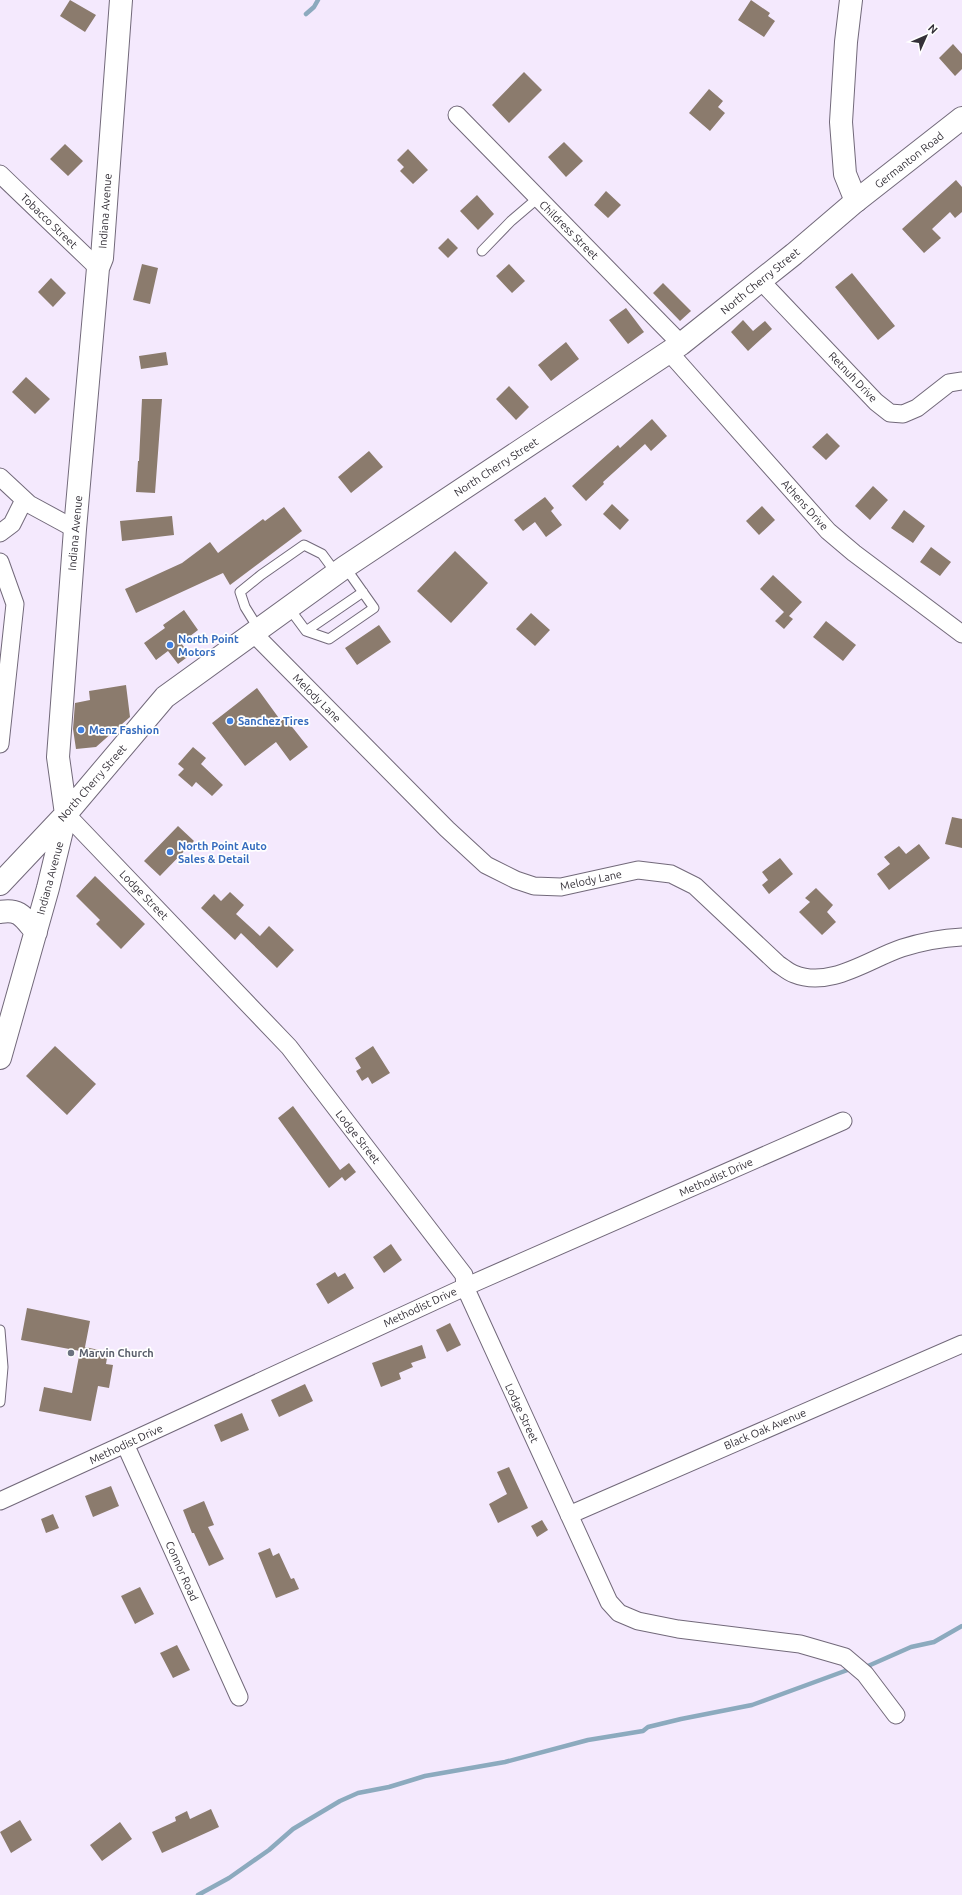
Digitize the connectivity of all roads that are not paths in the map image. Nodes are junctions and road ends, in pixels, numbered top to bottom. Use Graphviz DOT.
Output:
graph roads {
  1 [pos="121,0"];
  2 [pos="851,0"];
  3 [pos="457,115"];
  4 [pos="962,118"];
  5 [pos="0,174"];
  6 [pos="538,198"];
  7 [pos="856,201"];
  8 [pos="482,251"];
  9 [pos="98,268"];
  10 [pos="761,281"];
  11 [pos="675,348"];
  12 [pos="962,381"];
  13 [pos="0,477"];
  14 [pos="24,500"];
  15 [pos="75,529"];
  16 [pos="0,534"];
  17 [pos="0,562"];
  18 [pos="340,570"];
  19 [pos="363,592"];
  20 [pos="288,607"];
  21 [pos="255,630"];
  22 [pos="306,631"];
  23 [pos="962,634"];
  24 [pos="0,744"];
  25 [pos="66,814"];
  26 [pos="0,884"];
  27 [pos="0,912"];
  28 [pos="36,932"];
  29 [pos="962,936"];
  30 [pos="0,1058"];
  31 [pos="843,1121"];
  32 [pos="464,1287"];
  33 [pos="0,1330"];
  34 [pos="962,1344"];
  35 [pos="0,1402"];
  36 [pos="126,1444"];
  37 [pos="0,1501"];
  38 [pos="569,1515"];
  39 [pos="238,1697"];
  40 [pos="896,1714"];
  1 -- 9 [label="main road, Indiana Avenue"];
  2 -- 7 [label="main road"];
  3 -- 6 [label="street, Childress Street"];
  4 -- 7 [label="main road, Germanton Road"];
  5 -- 9 [label="street, Tobacco Street"];
  6 -- 8 [label="lane"];
  6 -- 11 [label="street, Childress Street"];
  7 -- 10 [label="main road, North Cherry Street"];
  9 -- 15 [label="main road, Indiana Avenue"];
  10 -- 11 [label="main road, North Cherry Street"];
  10 -- 12 [label="street, Retnuh Drive"];
  11 -- 18 [label="main road, North Cherry Street"];
  11 -- 23 [label="street, Athens Drive"];
  13 -- 14 [label="street"];
  14 -- 15 [label="street"];
  14 -- 16 [label="street"];
  15 -- 25 [label="main road, Indiana Avenue"];
  17 -- 24 [label="street"];
  18 -- 19 [label="lane"];
  18 -- 20 [label="main road, North Cherry Street"];
  18 -- 21 [label="lane"];
  19 -- 22 [label="lane"];
  19 -- 22 [label="lane"];
  20 -- 21 [label="main road, North Cherry Street"];
  20 -- 22 [label="lane"];
  21 -- 25 [label="main road, North Cherry Street"];
  21 -- 29 [label="street, Melody Lane"];
  25 -- 26 [label="main road, North Cherry Street"];
  25 -- 28 [label="main road, Indiana Avenue"];
  25 -- 32 [label="street, Lodge Street"];
  27 -- 28 [label="main road"];
  28 -- 30 [label="main road, Indiana Avenue"];
  31 -- 32 [label="street, Methodist Drive"];
  32 -- 36 [label="street, Methodist Drive"];
  32 -- 38 [label="street, Lodge Street"];
  33 -- 35 [label="lane"];
  34 -- 38 [label="street, Black Oak Avenue"];
  36 -- 37 [label="street, Methodist Drive"];
  36 -- 39 [label="street, Connor Road"];
  38 -- 40 [label="street, Lodge Street"];
}
